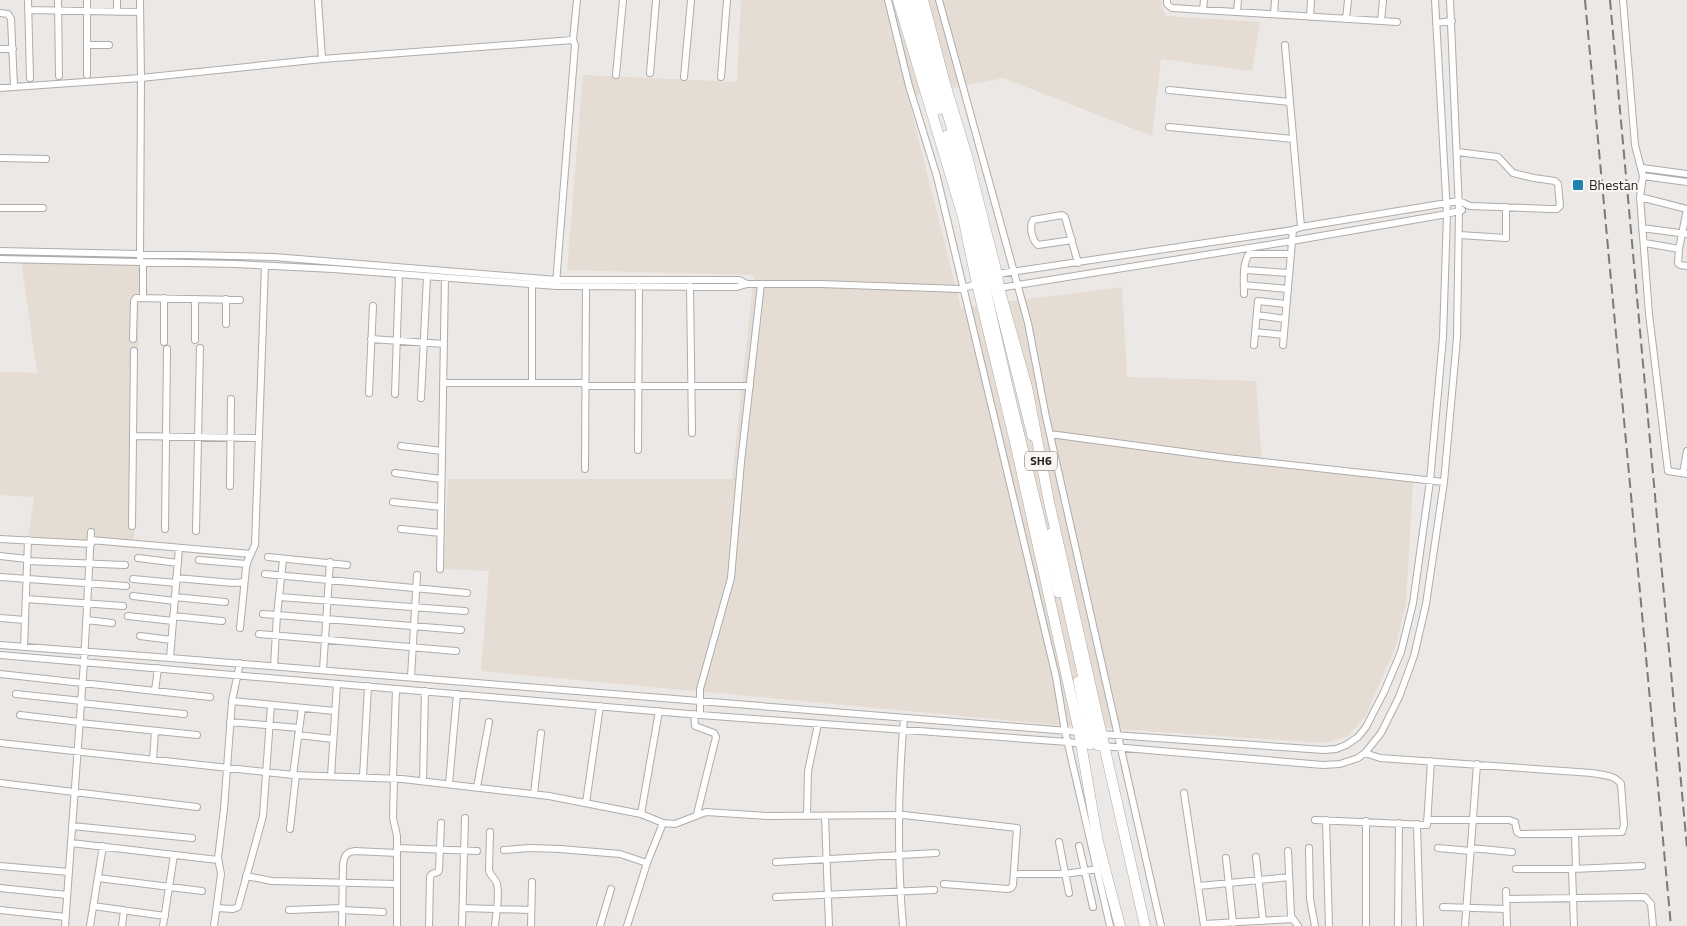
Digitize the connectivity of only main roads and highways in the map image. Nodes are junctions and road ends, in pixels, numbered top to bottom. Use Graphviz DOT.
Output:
graph roads {
  1 [pos="898,0"];
  2 [pos="907,0"];
  3 [pos="914,0"];
  4 [pos="923,0"];
  5 [pos="1091,733"];
  6 [pos="1093,745"];
  7 [pos="1120,926"];
  8 [pos="1145,926"];
  1 -- 5 [label="highway"];
  2 -- 5 [label="main road"];
  3 -- 5 [label="main road"];
  4 -- 5 [label="highway, SH6"];
  5 -- 6 [label="highway, SH6"];
  5 -- 6 [label="highway"];
  6 -- 7 [label="highway"];
  6 -- 8 [label="highway, SH6"];
}
